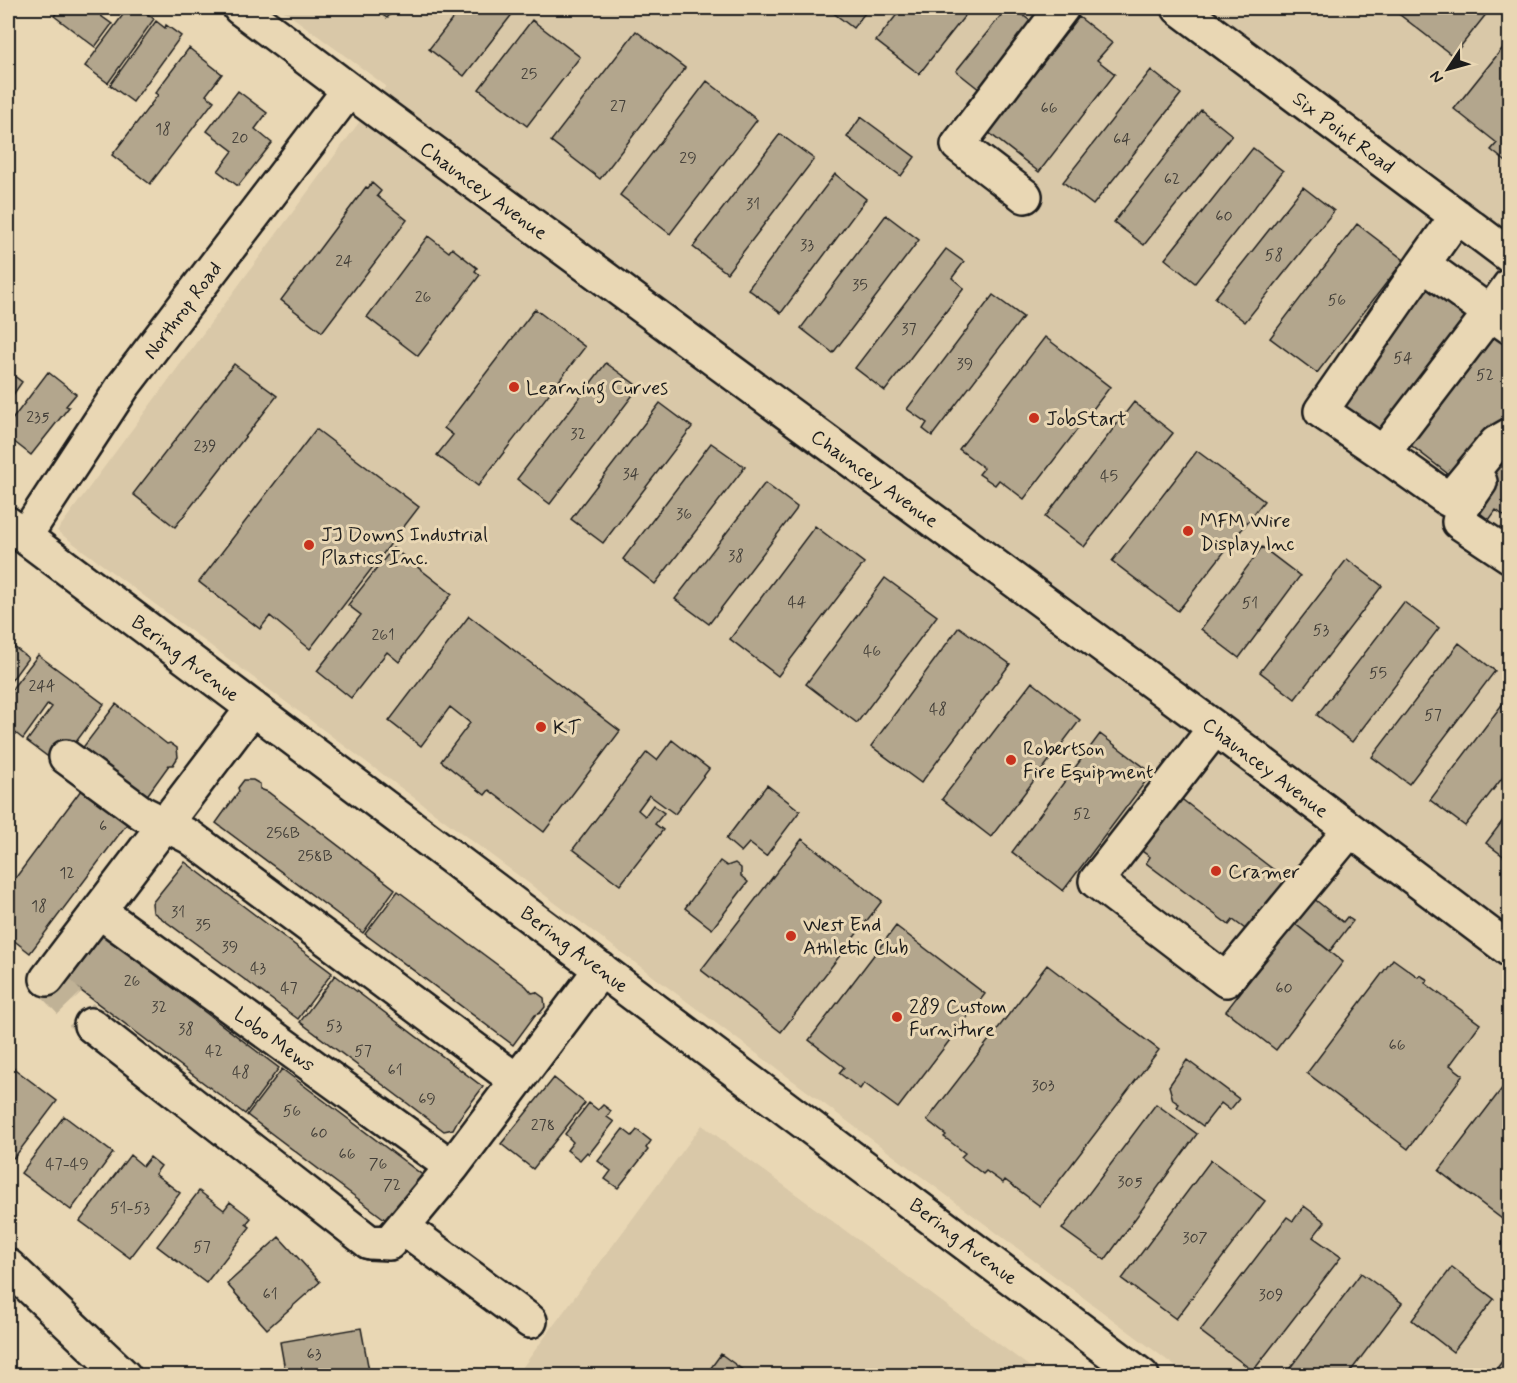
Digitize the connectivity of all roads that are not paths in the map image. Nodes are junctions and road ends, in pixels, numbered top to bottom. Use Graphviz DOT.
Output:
graph roads {
  1 [pos="240,8"];
  2 [pos="1062,8"];
  3 [pos="1179,8"];
  4 [pos="349,90"];
  5 [pos="1025,196"];
  6 [pos="1457,216"];
  7 [pos="1509,256"];
  8 [pos="1423,264"];
  9 [pos="1509,285"];
  10 [pos="1500,320"];
  11 [pos="1509,437"];
  12 [pos="1383,453"];
  13 [pos="16,530"];
  14 [pos="1509,555"];
  15 [pos="253,708"];
  16 [pos="1215,728"];
  17 [pos="66,757"];
  18 [pos="165,825"];
  19 [pos="1350,830"];
  20 [pos="99,911"];
  21 [pos="1509,950"];
  22 [pos="601,969"];
  23 [pos="47,979"];
  24 [pos="91,1025"];
  25 [pos="517,1081"];
  26 [pos="452,1167"];
  27 [pos="404,1228"];
  28 [pos="8,1266"];
  29 [pos="530,1321"];
  30 [pos="124,1376"];
  31 [pos="1142,1376"];
  1 -- 4 [label="street, Chauncey Avenue"];
  2 -- 5 [label="street"];
  3 -- 6 [label="street, Six Point Road"];
  4 -- 13 [label="street, Northrop Road"];
  4 -- 16 [label="street, Chauncey Avenue"];
  6 -- 7 [label="street, Six Point Road"];
  6 -- 8 [label="street"];
  8 -- 10 [label="street"];
  8 -- 12 [label="street"];
  9 -- 10 [label="street"];
  10 -- 12 [label="street"];
  11 -- 12 [label="street"];
  11 -- 14 [label="street"];
  13 -- 15 [label="street, Bering Avenue"];
  15 -- 18 [label="street"];
  15 -- 22 [label="street, Bering Avenue"];
  16 -- 19 [label="street, Chauncey Avenue"];
  16 -- 19 [label="street"];
  17 -- 18 [label="street"];
  18 -- 20 [label="street"];
  18 -- 25 [label="street"];
  19 -- 21 [label="street, Chauncey Avenue"];
  20 -- 23 [label="street"];
  20 -- 26 [label="street, Lobo Mews"];
  22 -- 25 [label="street"];
  22 -- 31 [label="street, Bering Avenue"];
  24 -- 27 [label="street"];
  25 -- 26 [label="street"];
  26 -- 27 [label="street"];
  27 -- 29 [label="street"];
  28 -- 30 [label="street"];
}
